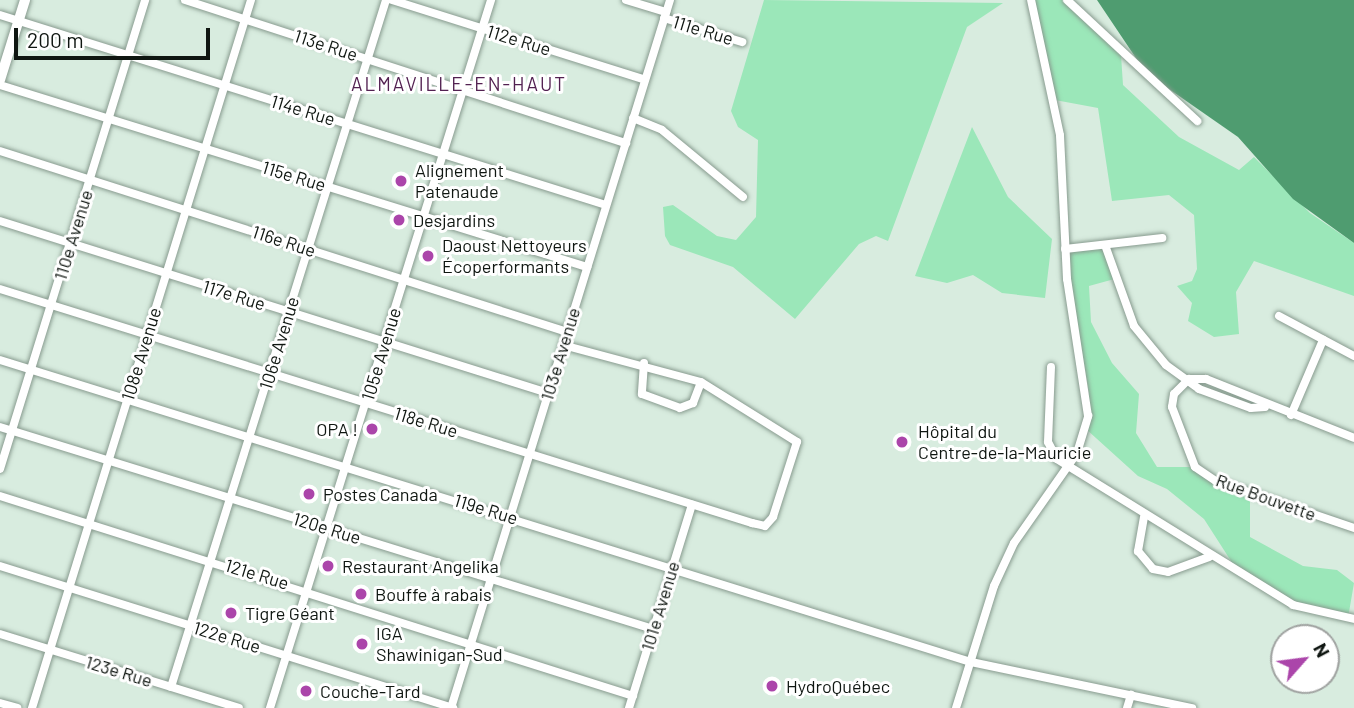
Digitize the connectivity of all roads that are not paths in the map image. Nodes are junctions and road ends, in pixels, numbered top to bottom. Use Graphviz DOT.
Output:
graph roads {
  1 [pos="25,0"];
  2 [pos="145,0"];
  3 [pos="185,0"];
  4 [pos="251,0"];
  5 [pos="386,0"];
  6 [pos="392,0"];
  7 [pos="491,0"];
  8 [pos="626,0"];
  9 [pos="670,0"];
  10 [pos="1031,0"];
  11 [pos="1067,0"];
  12 [pos="0,15"];
  13 [pos="665,15"];
  14 [pos="245,19"];
  15 [pos="19,21"];
  16 [pos="482,28"];
  17 [pos="742,42"];
  18 [pos="128,55"];
  19 [pos="368,59"];
  20 [pos="645,79"];
  21 [pos="0,80"];
  22 [pos="0,85"];
  23 [pos="224,85"];
  24 [pos="463,90"];
  25 [pos="634,118"];
  26 [pos="109,119"];
  27 [pos="1198,121"];
  28 [pos="347,124"];
  29 [pos="626,142"];
  30 [pos="205,148"];
  31 [pos="0,150"];
  32 [pos="443,154"];
  33 [pos="90,179"];
  34 [pos="328,186"];
  35 [pos="743,197"];
  36 [pos="606,205"];
  37 [pos="186,210"];
  38 [pos="424,214"];
  39 [pos="0,221"];
  40 [pos="1162,237"];
  41 [pos="70,243"];
  42 [pos="1105,245"];
  43 [pos="308,249"];
  44 [pos="1065,249"];
  45 [pos="587,267"];
  46 [pos="166,273"];
  47 [pos="404,280"];
  48 [pos="0,289"];
  49 [pos="51,305"];
  50 [pos="289,312"];
  51 [pos="1279,316"];
  52 [pos="567,331"];
  53 [pos="147,335"];
  54 [pos="1323,340"];
  55 [pos="384,342"];
  56 [pos="563,345"];
  57 [pos="1354,356"];
  58 [pos="0,360"];
  59 [pos="643,363"];
  60 [pos="1051,367"];
  61 [pos="30,370"];
  62 [pos="269,373"];
  63 [pos="1189,379"];
  64 [pos="701,382"];
  65 [pos="548,393"];
  66 [pos="127,400"];
  67 [pos="365,403"];
  68 [pos="1291,415"];
  69 [pos="0,427"];
  70 [pos="12,431"];
  71 [pos="1353,435"];
  72 [pos="249,437"];
  73 [pos="530,454"];
  74 [pos="108,460"];
  75 [pos="345,466"];
  76 [pos="1069,467"];
  77 [pos="0,469"];
  78 [pos="0,496"];
  79 [pos="230,498"];
  80 [pos="692,505"];
  81 [pos="510,517"];
  82 [pos="1144,517"];
  83 [pos="89,523"];
  84 [pos="326,528"];
  85 [pos="1354,528"];
  86 [pos="1209,557"];
  87 [pos="211,560"];
  88 [pos="0,566"];
  89 [pos="673,566"];
  90 [pos="491,579"];
  91 [pos="69,587"];
  92 [pos="307,590"];
  93 [pos="1354,620"];
  94 [pos="190,626"];
  95 [pos="653,629"];
  96 [pos="0,634"];
  97 [pos="471,643"];
  98 [pos="50,649"];
  99 [pos="286,656"];
  100 [pos="971,662"];
  101 [pos="171,687"];
  102 [pos="1131,695"];
  103 [pos="633,696"];
  104 [pos="0,703"];
  105 [pos="17,708"];
  106 [pos="32,708"];
  107 [pos="239,708"];
  108 [pos="270,708"];
  109 [pos="452,708"];
  110 [pos="629,708"];
  111 [pos="956,708"];
  112 [pos="1126,708"];
  113 [pos="1192,708"];
  1 -- 15 [label="main road"];
  2 -- 18 [label="street, 110e Avenue"];
  3 -- 14 [label="street, 113e Rue"];
  4 -- 14 [label="street, 108e Avenue"];
  5 -- 19 [label="street, 106e Avenue"];
  6 -- 16 [label="street, 112e Rue"];
  7 -- 16 [label="street, 105e Avenue"];
  8 -- 13 [label="street, 111e Rue"];
  9 -- 13 [label="street, 103e Avenue"];
  10 -- 44 [label="street"];
  11 -- 27 [label="street"];
  12 -- 15 [label="street, 114e Rue"];
  13 -- 17 [label="street, 111e Rue"];
  13 -- 20 [label="street, 103e Avenue"];
  14 -- 19 [label="street, 113e Rue"];
  14 -- 23 [label="street, 108e Avenue"];
  15 -- 18 [label="street, 114e Rue"];
  15 -- 21 [label="main road"];
  16 -- 20 [label="street, 112e Rue"];
  16 -- 24 [label="street, 105e Avenue"];
  18 -- 23 [label="street, 114e Rue"];
  18 -- 26 [label="street, 110e Avenue"];
  19 -- 24 [label="street, 113e Rue"];
  19 -- 28 [label="street, 106e Avenue"];
  20 -- 25 [label="street, 103e Avenue"];
  22 -- 26 [label="street, 115e Rue"];
  23 -- 28 [label="street, 114e Rue"];
  23 -- 30 [label="street, 108e Avenue"];
  24 -- 29 [label="street, 113e Rue"];
  24 -- 32 [label="street, 105e Avenue"];
  25 -- 29 [label="street, 103e Avenue"];
  25 -- 35 [label="street"];
  26 -- 30 [label="street, 115e Rue"];
  26 -- 33 [label="street, 110e Avenue"];
  28 -- 32 [label="street, 114e Rue"];
  28 -- 34 [label="street, 106e Avenue"];
  29 -- 36 [label="street, 103e Avenue"];
  30 -- 34 [label="street, 115e Rue"];
  30 -- 37 [label="street, 108e Avenue"];
  31 -- 33 [label="street, 116e Rue"];
  32 -- 36 [label="street, 114e Rue"];
  32 -- 38 [label="street, 105e Avenue"];
  33 -- 37 [label="street, 116e Rue"];
  33 -- 41 [label="street, 110e Avenue"];
  34 -- 38 [label="street, 115e Rue"];
  34 -- 43 [label="street, 106e Avenue"];
  36 -- 45 [label="street, 103e Avenue"];
  37 -- 43 [label="street, 116e Rue"];
  37 -- 46 [label="street, 108e Avenue"];
  38 -- 45 [label="street, 115e Rue"];
  38 -- 47 [label="street, 105e Avenue"];
  39 -- 41 [label="street, 117e Rue"];
  40 -- 42 [label="street"];
  41 -- 46 [label="street, 117e Rue"];
  41 -- 49 [label="street, 110e Avenue"];
  42 -- 44 [label="street"];
  42 -- 63 [label="street"];
  43 -- 47 [label="street, 116e Rue"];
  43 -- 50 [label="street, 106e Avenue"];
  44 -- 76 [label="street"];
  45 -- 52 [label="street, 103e Avenue"];
  46 -- 50 [label="street, 117e Rue"];
  46 -- 53 [label="street, 108e Avenue"];
  47 -- 52 [label="street, 116e Rue"];
  47 -- 55 [label="street, 105e Avenue"];
  48 -- 49 [label="street, 118e Rue"];
  49 -- 53 [label="street, 118e Rue"];
  49 -- 61 [label="street, 110e Avenue"];
  50 -- 55 [label="street, 117e Rue"];
  50 -- 62 [label="street, 106e Avenue"];
  51 -- 54 [label="street"];
  52 -- 56 [label="street, 103e Avenue"];
  53 -- 62 [label="street, 118e Rue"];
  53 -- 66 [label="street, 108e Avenue"];
  54 -- 57 [label="street"];
  54 -- 68 [label="street"];
  55 -- 65 [label="street, 117e Rue"];
  55 -- 67 [label="street, 105e Avenue"];
  56 -- 59 [label="street"];
  56 -- 65 [label="street, 103e Avenue"];
  58 -- 61 [label="street, 119e Rue"];
  59 -- 64 [label="street"];
  59 -- 64 [label="street"];
  60 -- 76 [label="street"];
  61 -- 66 [label="street, 119e Rue"];
  61 -- 70 [label="street, 110e Avenue"];
  62 -- 67 [label="street, 118e Rue"];
  62 -- 72 [label="street, 106e Avenue"];
  63 -- 68 [label="street"];
  63 -- 85 [label="street, Rue Bouvette"];
  64 -- 80 [label="street, 118e Rue"];
  65 -- 73 [label="street, 103e Avenue"];
  66 -- 72 [label="street, 119e Rue"];
  66 -- 74 [label="street, 108e Avenue"];
  67 -- 73 [label="street, 118e Rue"];
  67 -- 75 [label="street, 105e Avenue"];
  68 -- 71 [label="street"];
  69 -- 70 [label="street, 120e Rue"];
  70 -- 74 [label="street, 120e Rue"];
  70 -- 77 [label="street, 110e Avenue"];
  72 -- 75 [label="street, 119e Rue"];
  72 -- 79 [label="street, 106e Avenue"];
  73 -- 80 [label="street, 118e Rue"];
  73 -- 81 [label="street, 103e Avenue"];
  74 -- 79 [label="street, 120e Rue"];
  74 -- 83 [label="street, 108e Avenue"];
  75 -- 81 [label="street, 119e Rue"];
  75 -- 84 [label="street, 105e Avenue"];
  76 -- 82 [label="street"];
  76 -- 100 [label="street"];
  78 -- 83 [label="street, 121e Rue"];
  79 -- 84 [label="street, 120e Rue"];
  79 -- 87 [label="street, 106e Avenue"];
  80 -- 89 [label="street, 101e Avenue"];
  81 -- 89 [label="street, 119e Rue"];
  81 -- 90 [label="street, 103e Avenue"];
  82 -- 86 [label="street"];
  82 -- 86 [label="street"];
  83 -- 87 [label="street, 121e Rue"];
  83 -- 91 [label="street, 108e Avenue"];
  84 -- 90 [label="street, 120e Rue"];
  84 -- 92 [label="street, 105e Avenue"];
  86 -- 93 [label="street"];
  87 -- 92 [label="street, 121e Rue"];
  87 -- 94 [label="street, 106e Avenue"];
  88 -- 91 [label="street, 122e Rue"];
  89 -- 95 [label="street, 101e Avenue"];
  89 -- 100 [label="street, 119e Rue"];
  90 -- 95 [label="street, 120e Rue"];
  90 -- 97 [label="street, 103e Avenue"];
  91 -- 94 [label="street, 122e Rue"];
  91 -- 98 [label="street, 108e Avenue"];
  92 -- 97 [label="street, 121e Rue"];
  92 -- 99 [label="street, 105e Avenue"];
  94 -- 99 [label="street, 122e Rue"];
  94 -- 101 [label="street, 106e Avenue"];
  95 -- 103 [label="street, 101e Avenue"];
  96 -- 98 [label="street, 123e Rue"];
  97 -- 103 [label="street, 121e Rue"];
  97 -- 109 [label="street, 103e Avenue"];
  98 -- 101 [label="street, 123e Rue"];
  98 -- 106 [label="street, 108e Avenue"];
  99 -- 108 [label="street, 105e Avenue"];
  99 -- 109 [label="street, 122e Rue"];
  100 -- 102 [label="street, 119e Rue"];
  100 -- 111 [label="street"];
  101 -- 107 [label="street, 123e Rue"];
  102 -- 112 [label="street"];
  102 -- 113 [label="street, 119e Rue"];
  103 -- 110 [label="street, 101e Avenue"];
  104 -- 105 [label="street"];
}
